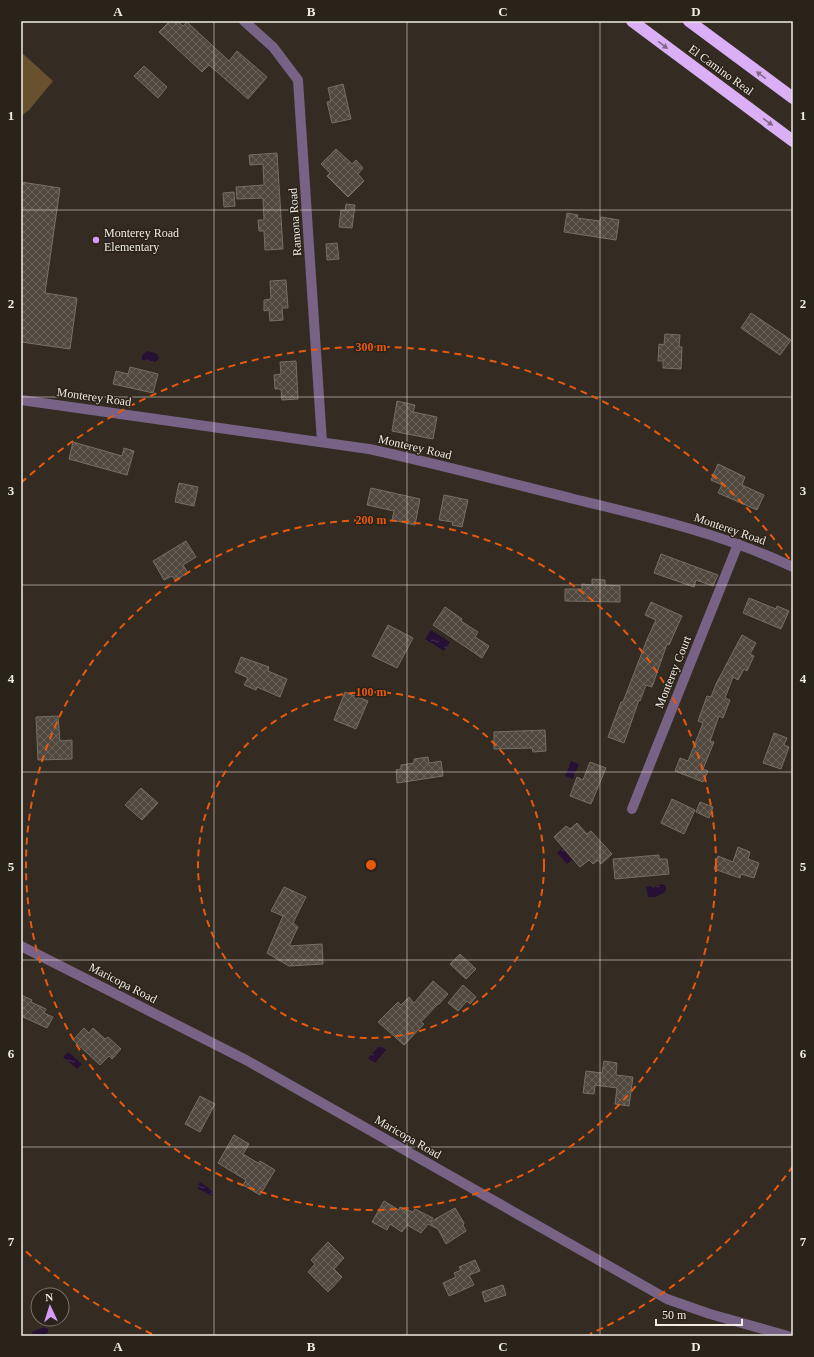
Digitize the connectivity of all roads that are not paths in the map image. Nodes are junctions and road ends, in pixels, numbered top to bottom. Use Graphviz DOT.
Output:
graph roads {
  1 [pos="244,21"];
  2 [pos="632,21"];
  3 [pos="689,21"];
  4 [pos="793,98"];
  5 [pos="793,141"];
  6 [pos="21,400"];
  7 [pos="322,442"];
  8 [pos="738,544"];
  9 [pos="793,567"];
  10 [pos="632,809"];
  11 [pos="21,946"];
  12 [pos="788,1336"];
  1 -- 7 [label="street, Ramona Road"];
  2 -- 5 [label="highway, El Camino Real, one-way"];
  4 -- 3 [label="highway, El Camino Real, one-way"];
  6 -- 7 [label="street, Monterey Road"];
  7 -- 8 [label="street, Monterey Road"];
  8 -- 9 [label="street, Monterey Road"];
  8 -- 10 [label="street, Monterey Court"];
  11 -- 12 [label="street, Maricopa Road"];
}
